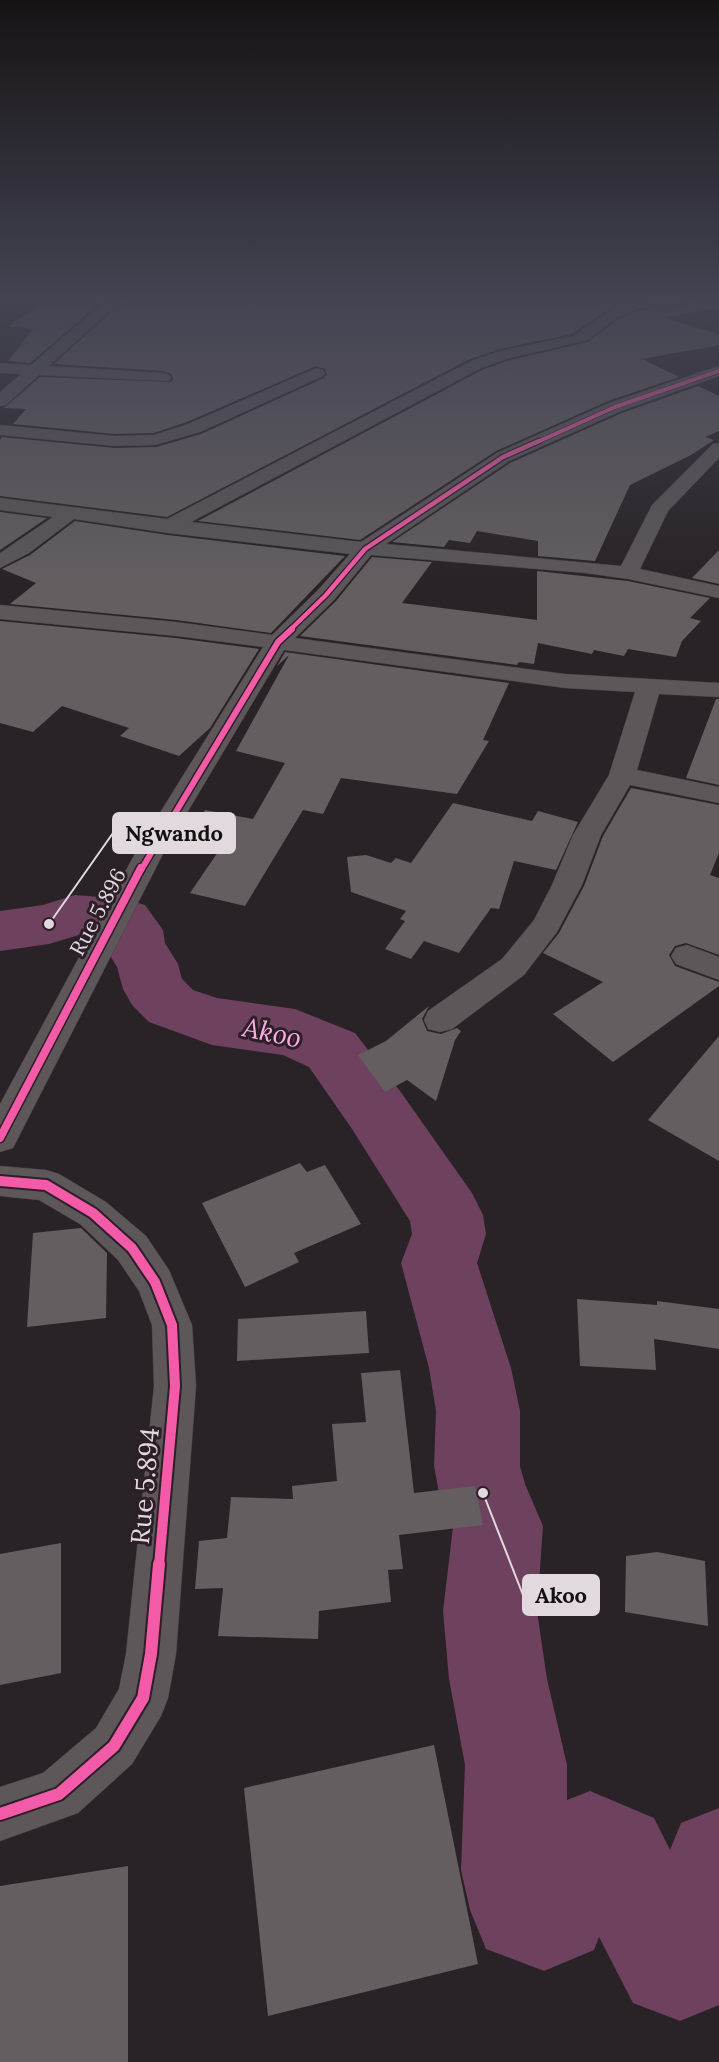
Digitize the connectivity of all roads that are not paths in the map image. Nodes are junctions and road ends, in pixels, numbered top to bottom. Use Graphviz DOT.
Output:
graph roads {
  1 [pos="276,391"];
  2 [pos="425,391"];
  3 [pos="661,391"];
  4 [pos="0,430"];
  5 [pos="719,448"];
  6 [pos="0,504"];
  7 [pos="69,514"];
  8 [pos="168,527"];
  9 [pos="365,549"];
  10 [pos="0,562"];
  11 [pos="628,573"];
  12 [pos="719,592"];
  13 [pos="0,612"];
  14 [pos="278,642"];
  15 [pos="649,686"];
  16 [pos="719,690"];
  17 [pos="622,775"];
  18 [pos="719,795"];
  19 [pos="687,956"];
  20 [pos="719,969"];
  21 [pos="440,1020"];
  22 [pos="0,1138"];
  23 [pos="0,1181"];
  24 [pos="0,1814"];
  1 -- 4 [label="street"];
  2 -- 8 [label="street"];
  3 -- 9 [label="street, Rue 5.896"];
  5 -- 11 [label="street"];
  6 -- 7 [label="street"];
  7 -- 8 [label="street"];
  7 -- 10 [label="street"];
  8 -- 9 [label="street"];
  9 -- 11 [label="street"];
  9 -- 14 [label="street, Rue 5.896"];
  11 -- 12 [label="street"];
  13 -- 14 [label="street"];
  14 -- 15 [label="street"];
  14 -- 22 [label="street, Rue 5.896"];
  15 -- 16 [label="street"];
  15 -- 17 [label="street"];
  17 -- 18 [label="street"];
  17 -- 21 [label="street"];
  19 -- 20 [label="street"];
  23 -- 24 [label="street, Rue 5.894"];
}
